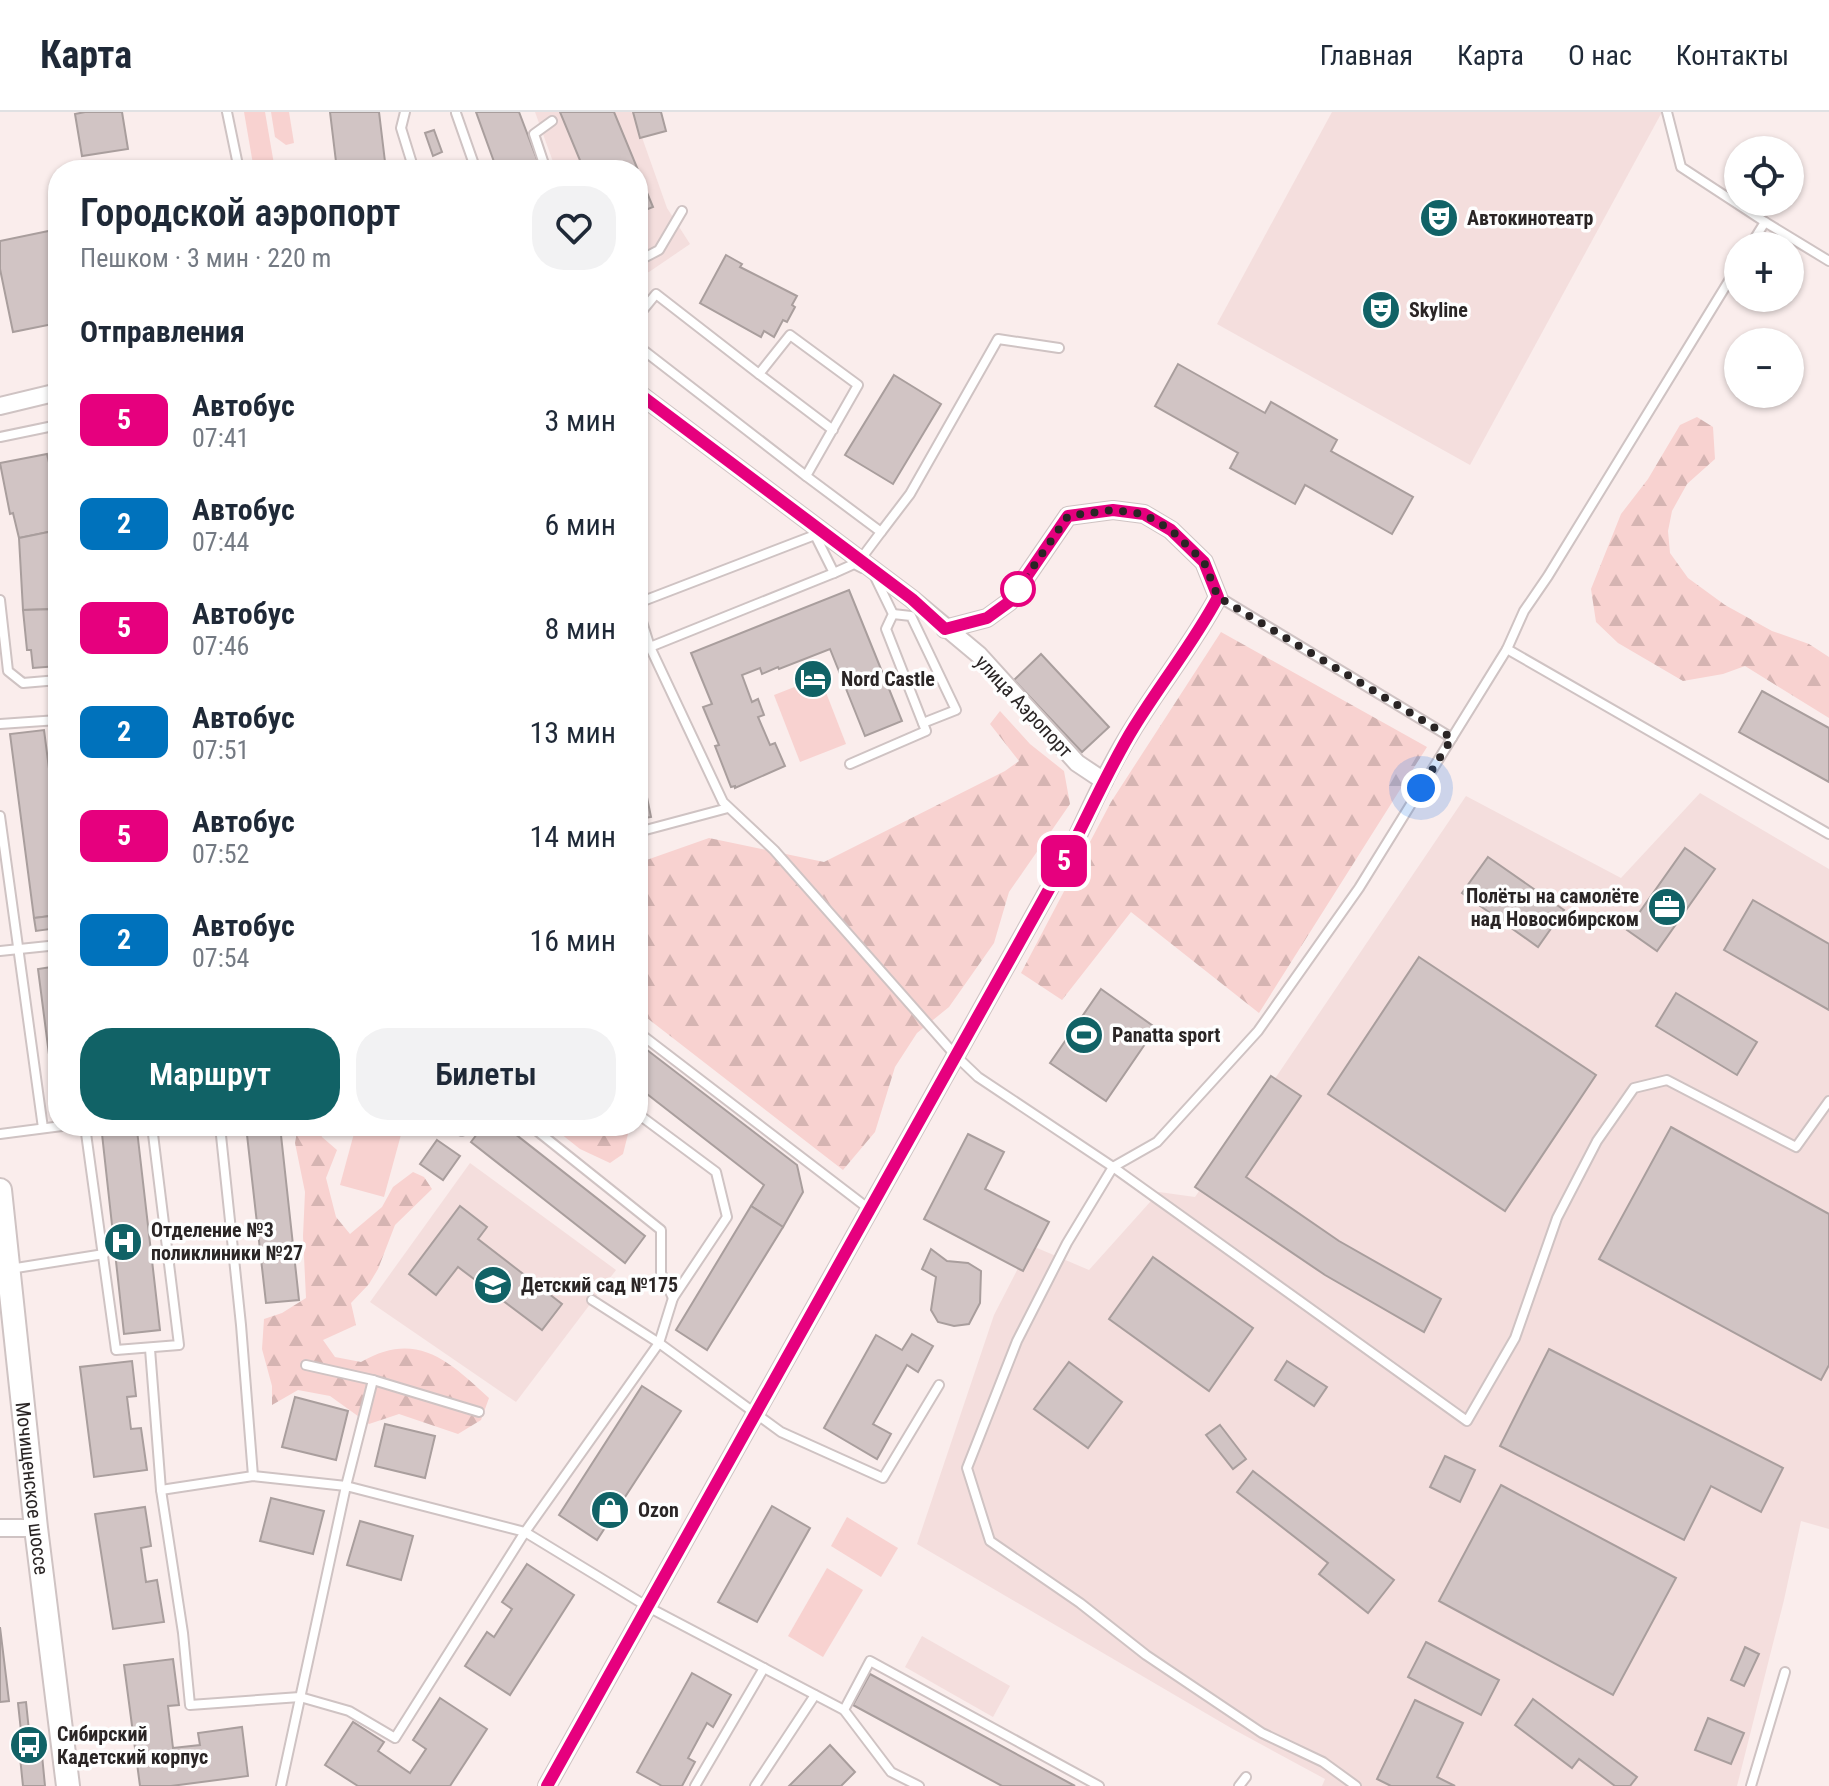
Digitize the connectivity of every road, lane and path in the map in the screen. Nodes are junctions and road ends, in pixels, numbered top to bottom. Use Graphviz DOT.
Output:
graph roads {
  1 [pos="227,112"];
  2 [pos="405,112"];
  3 [pos="1667,112"];
  4 [pos="456,113"];
  5 [pos="552,121"];
  6 [pos="237,160"];
  7 [pos="411,160"];
  8 [pos="472,160"];
  9 [pos="543,160"];
  10 [pos="682,211"];
  11 [pos="1765,222"];
  12 [pos="1759,232"];
  13 [pos="648,256"];
  14 [pos="1829,261"];
  15 [pos="1724,289"];
  16 [pos="648,304"];
  17 [pos="1059,348"];
  18 [pos="648,354"];
  19 [pos="759,374"];
  20 [pos="48,394"];
  21 [pos="648,401"];
  22 [pos="0,406"];
  23 [pos="48,427"];
  24 [pos="833,430"];
  25 [pos="0,437"];
  26 [pos="806,476"];
  27 [pos="881,532"];
  28 [pos="860,560"];
  29 [pos="834,573"];
  30 [pos="1218,597"];
  31 [pos="0,600"];
  32 [pos="648,602"];
  33 [pos="893,614"];
  34 [pos="945,629"];
  35 [pos="648,640"];
  36 [pos="650,647"];
  37 [pos="1507,649"];
  38 [pos="48,681"];
  39 [pos="48,721"];
  40 [pos="923,723"];
  41 [pos="0,724"];
  42 [pos="1452,738"];
  43 [pos="850,764"];
  44 [pos="1104,781"];
  45 [pos="728,808"];
  46 [pos="0,816"];
  47 [pos="648,829"];
  48 [pos="1829,834"];
  49 [pos="48,946"];
  50 [pos="20,949"];
  51 [pos="0,951"];
  52 [pos="648,1040"];
  53 [pos="956,1056"];
  54 [pos="1829,1101"];
  55 [pos="648,1121"];
  56 [pos="48,1127"];
  57 [pos="43,1128"];
  58 [pos="0,1134"];
  59 [pos="86,1136"];
  60 [pos="153,1136"];
  61 [pos="221,1136"];
  62 [pos="544,1136"];
  63 [pos="1113,1167"];
  64 [pos="0,1190"];
  65 [pos="870,1210"];
  66 [pos="104,1254"];
  67 [pos="9,1269"];
  68 [pos="673,1298"];
  69 [pos="592,1300"];
  70 [pos="659,1343"];
  71 [pos="150,1349"];
  72 [pos="306,1365"];
  73 [pos="373,1380"];
  74 [pos="939,1385"];
  75 [pos="479,1412"];
  76 [pos="756,1415"];
  77 [pos="253,1476"];
  78 [pos="346,1486"];
  79 [pos="161,1490"];
  80 [pos="0,1528"];
  81 [pos="36,1528"];
  82 [pos="525,1532"];
  83 [pos="648,1607"];
  84 [pos="764,1668"];
  85 [pos="1785,1672"];
  86 [pos="815,1695"];
  87 [pos="300,1697"];
  88 [pos="844,1710"];
  89 [pos="1246,1777"];
  90 [pos="68,1786"];
  91 [pos="281,1786"];
  92 [pos="547,1786"];
  93 [pos="695,1786"];
  94 [pos="755,1786"];
  95 [pos="919,1786"];
  96 [pos="1099,1786"];
  97 [pos="1239,1786"];
  98 [pos="1356,1786"];
  99 [pos="1751,1786"];
  1 -- 6 [label="lane"];
  2 -- 7 [label="lane"];
  3 -- 11 [label="lane"];
  4 -- 8 [label="lane"];
  5 -- 9 [label="lane"];
  10 -- 13 [label="lane"];
  11 -- 12 [label="lane"];
  11 -- 14 [label="lane"];
  15 -- 37 [label="lane"];
  16 -- 19 [label="lane"];
  17 -- 27 [label="lane"];
  18 -- 26 [label="lane"];
  19 -- 24 [label="lane"];
  19 -- 24 [label="lane"];
  20 -- 22 [label="street"];
  21 -- 28 [label="street, улица Аэропорт"];
  23 -- 25 [label="lane"];
  24 -- 26 [label="lane"];
  26 -- 27 [label="lane"];
  27 -- 28 [label="lane"];
  28 -- 34 [label="street, улица Аэропорт"];
  29 -- 32 [label="lane"];
  29 -- 33 [label="lane"];
  29 -- 36 [label="lane"];
  30 -- 34 [label="street"];
  30 -- 42 [label="lane"];
  30 -- 44 [label="street"];
  31 -- 38 [label="lane"];
  33 -- 40 [label="lane"];
  33 -- 40 [label="lane"];
  34 -- 44 [label="street, улица Аэропорт"];
  35 -- 36 [label="lane"];
  36 -- 45 [label="lane"];
  37 -- 42 [label="lane"];
  37 -- 48 [label="lane"];
  39 -- 41 [label="lane"];
  40 -- 43 [label="lane"];
  42 -- 63 [label="lane"];
  44 -- 53 [label="street"];
  45 -- 47 [label="lane"];
  45 -- 53 [label="lane"];
  46 -- 50 [label="lane"];
  49 -- 50 [label="lane"];
  50 -- 51 [label="lane"];
  50 -- 57 [label="lane"];
  52 -- 65 [label="lane"];
  53 -- 63 [label="lane"];
  53 -- 65 [label="street"];
  54 -- 63 [label="lane"];
  55 -- 68 [label="lane"];
  56 -- 57 [label="lane"];
  57 -- 58 [label="lane"];
  59 -- 66 [label="lane"];
  60 -- 71 [label="lane"];
  61 -- 77 [label="lane"];
  62 -- 68 [label="lane"];
  63 -- 98 [label="lane"];
  64 -- 67 [label="main road, Мочищенское шоссе"];
  65 -- 76 [label="street"];
  66 -- 67 [label="lane"];
  66 -- 71 [label="lane"];
  67 -- 81 [label="main road, Мочищенское шоссе"];
  68 -- 70 [label="lane"];
  69 -- 70 [label="lane"];
  70 -- 76 [label="lane"];
  70 -- 82 [label="lane"];
  71 -- 79 [label="lane"];
  72 -- 73 [label="lane"];
  73 -- 75 [label="lane"];
  73 -- 78 [label="lane"];
  74 -- 76 [label="lane"];
  76 -- 83 [label="street"];
  77 -- 78 [label="lane"];
  77 -- 79 [label="lane"];
  78 -- 82 [label="lane"];
  78 -- 87 [label="lane"];
  79 -- 87 [label="lane"];
  80 -- 81 [label="street"];
  81 -- 90 [label="main road, Мочищенское шоссе"];
  82 -- 83 [label="lane"];
  82 -- 87 [label="lane"];
  83 -- 84 [label="lane"];
  83 -- 92 [label="street"];
  84 -- 86 [label="lane"];
  84 -- 93 [label="lane"];
  85 -- 99 [label="lane"];
  86 -- 88 [label="lane"];
  86 -- 94 [label="lane"];
  87 -- 91 [label="lane"];
  88 -- 95 [label="lane"];
  88 -- 96 [label="lane"];
  89 -- 97 [label="lane"];
}
